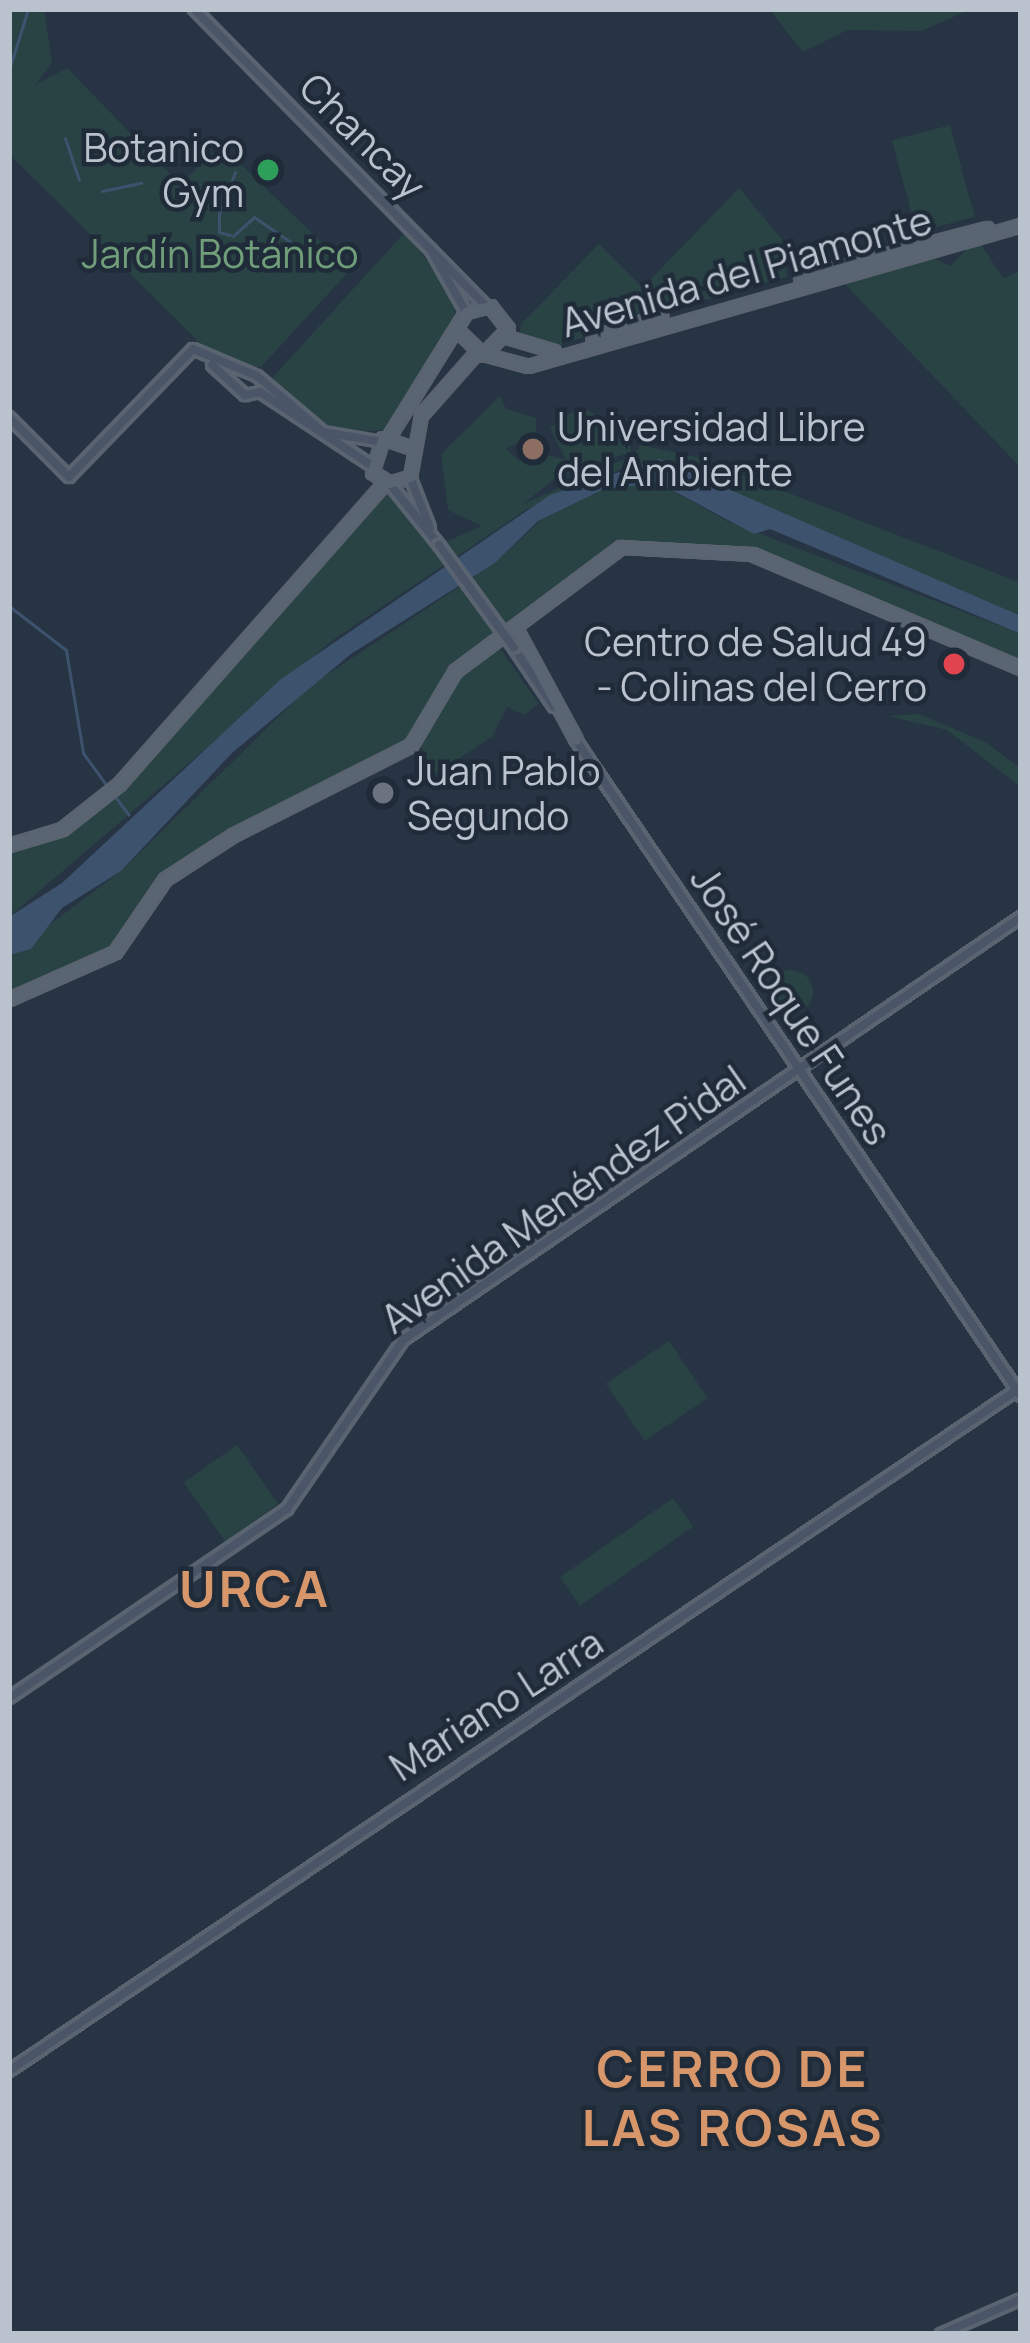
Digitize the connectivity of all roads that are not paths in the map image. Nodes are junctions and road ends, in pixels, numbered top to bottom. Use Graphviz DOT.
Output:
graph roads {
  1 [pos="194,9"];
  2 [pos="1021,222"];
  3 [pos="423,239"];
  4 [pos="486,306"];
  5 [pos="466,312"];
  6 [pos="459,332"];
  7 [pos="507,337"];
  8 [pos="193,349"];
  9 [pos="475,354"];
  10 [pos="487,355"];
  11 [pos="248,375"];
  12 [pos="261,388"];
  13 [pos="241,389"];
  14 [pos="9,417"];
  15 [pos="389,436"];
  16 [pos="377,441"];
  17 [pos="415,449"];
  18 [pos="369,464"];
  19 [pos="410,477"];
  20 [pos="387,483"];
  21 [pos="439,545"];
  22 [pos="515,627"];
  23 [pos="1021,668"];
  24 [pos="576,740"];
  25 [pos="9,845"];
  26 [pos="1021,917"];
  27 [pos="9,999"];
  28 [pos="799,1069"];
  29 [pos="1019,1393"];
  30 [pos="9,1698"];
  31 [pos="9,2071"];
  32 [pos="1021,2299"];
  33 [pos="941,2334"];
  1 -- 3 [label="main road, Chancay"];
  2 -- 7 [label="main road, Avenida del Piamonte"];
  2 -- 10 [label="main road, Avenida del Piamonte"];
  3 -- 4 [label="main road, Chancay"];
  3 -- 5 [label="main road"];
  4 -- 5 [label="main road"];
  4 -- 7 [label="main road"];
  5 -- 6 [label="main road"];
  6 -- 9 [label="main road"];
  6 -- 15 [label="main road"];
  7 -- 10 [label="main road"];
  8 -- 11 [label="main road"];
  8 -- 13 [label="main road"];
  8 -- 14 [label="main road"];
  9 -- 10 [label="main road"];
  9 -- 17 [label="main road"];
  11 -- 12 [label="main road"];
  11 -- 13 [label="main road"];
  12 -- 13 [label="main road"];
  12 -- 16 [label="main road"];
  12 -- 18 [label="main road"];
  15 -- 16 [label="main road"];
  15 -- 17 [label="main road"];
  16 -- 18 [label="main road"];
  17 -- 19 [label="main road"];
  18 -- 20 [label="main road"];
  19 -- 20 [label="main road"];
  19 -- 21 [label="main road"];
  20 -- 21 [label="main road"];
  20 -- 25 [label="main road"];
  21 -- 24 [label="main road, José Roque Funes, bridge"];
  22 -- 23 [label="main road"];
  22 -- 24 [label="main road"];
  22 -- 27 [label="main road"];
  24 -- 28 [label="main road, José Roque Funes"];
  26 -- 28 [label="main road, Avenida Menéndez Pidal"];
  28 -- 29 [label="main road, José Roque Funes"];
  28 -- 30 [label="main road, Avenida Menéndez Pidal"];
  29 -- 31 [label="main road, Mariano Larra"];
  32 -- 33 [label="main road"];
}
